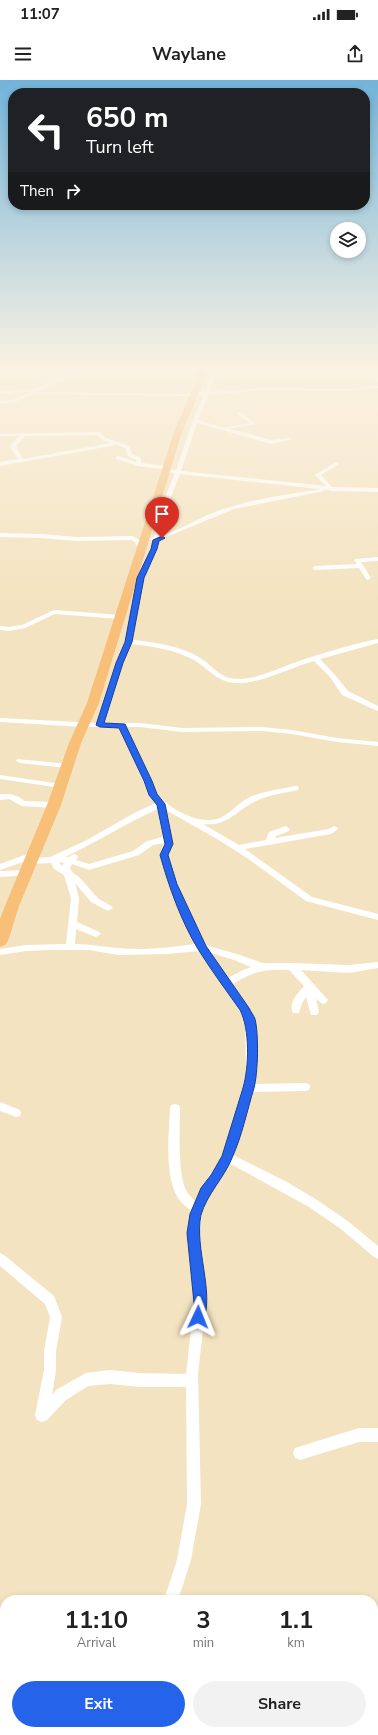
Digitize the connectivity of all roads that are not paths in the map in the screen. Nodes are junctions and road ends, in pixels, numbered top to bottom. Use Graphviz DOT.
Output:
graph roads {
  1 [pos="14,445"];
  2 [pos="111,445"];
  3 [pos="122,445"];
  4 [pos="176,445"];
  5 [pos="183,445"];
  6 [pos="118,458"];
  7 [pos="22,461"];
  8 [pos="0,464"];
  9 [pos="138,464"];
  10 [pos="336,464"];
  11 [pos="171,471"];
  12 [pos="332,489"];
  13 [pos="378,490"];
  14 [pos="0,535"];
  15 [pos="147,543"];
  16 [pos="378,559"];
  17 [pos="360,566"];
  18 [pos="315,568"];
  19 [pos="368,578"];
  20 [pos="120,617"];
  21 [pos="0,628"];
  22 [pos="378,641"];
  23 [pos="128,642"];
  24 [pos="315,658"];
  25 [pos="378,709"];
  26 [pos="0,720"];
  27 [pos="84,724"];
  28 [pos="100,725"];
  29 [pos="122,725"];
  30 [pos="378,744"];
  31 [pos="20,761"];
  32 [pos="67,766"];
  33 [pos="0,777"];
  34 [pos="61,786"];
  35 [pos="295,788"];
  36 [pos="0,797"];
  37 [pos="161,804"];
  38 [pos="54,805"];
  39 [pos="189,820"];
  40 [pos="286,829"];
  41 [pos="334,829"];
  42 [pos="168,839"];
  43 [pos="269,842"];
  44 [pos="81,846"];
  45 [pos="237,848"];
  46 [pos="31,858"];
  47 [pos="53,859"];
  48 [pos="69,861"];
  49 [pos="0,867"];
  50 [pos="66,872"];
  51 [pos="26,873"];
  52 [pos="0,874"];
  53 [pos="108,908"];
  54 [pos="378,917"];
  55 [pos="73,924"];
  56 [pos="96,934"];
  57 [pos="0,941"];
  58 [pos="70,947"];
  59 [pos="202,947"];
  60 [pos="0,952"];
  61 [pos="378,965"];
  62 [pos="291,966"];
  63 [pos="261,967"];
  64 [pos="226,984"];
  65 [pos="309,986"];
  66 [pos="323,1000"];
  67 [pos="296,1010"];
  68 [pos="314,1012"];
  69 [pos="305,1087"];
  70 [pos="249,1088"];
  71 [pos="0,1106"];
  72 [pos="175,1108"];
  73 [pos="16,1113"];
  74 [pos="227,1157"];
  75 [pos="197,1210"];
  76 [pos="378,1253"];
  77 [pos="0,1258"];
  78 [pos="192,1381"];
  79 [pos="378,1435"];
  80 [pos="300,1453"];
  81 [pos="172,1595"];
  1 -- 7 [label="street"];
  2 -- 7 [label="street"];
  3 -- 9 [label="street"];
  4 -- 11 [label="highway"];
  5 -- 11 [label="street"];
  6 -- 9 [label="street"];
  7 -- 8 [label="street"];
  9 -- 11 [label="street"];
  10 -- 12 [label="street"];
  11 -- 12 [label="street"];
  11 -- 15 [label="highway"];
  12 -- 13 [label="street"];
  12 -- 15 [label="street"];
  14 -- 15 [label="street"];
  15 -- 20 [label="highway"];
  15 -- 23 [label="street"];
  16 -- 17 [label="street"];
  17 -- 18 [label="street"];
  17 -- 19 [label="street"];
  20 -- 21 [label="street"];
  20 -- 27 [label="highway"];
  22 -- 24 [label="street"];
  23 -- 24 [label="street"];
  23 -- 28 [label="street"];
  24 -- 25 [label="street"];
  26 -- 27 [label="street"];
  27 -- 28 [label="street"];
  27 -- 32 [label="highway"];
  28 -- 29 [label="street"];
  29 -- 30 [label="street"];
  29 -- 37 [label="street"];
  31 -- 32 [label="street"];
  32 -- 34 [label="highway"];
  33 -- 34 [label="street"];
  34 -- 38 [label="highway"];
  35 -- 39 [label="street"];
  36 -- 38 [label="street"];
  37 -- 39 [label="street"];
  37 -- 42 [label="street"];
  37 -- 44 [label="street"];
  38 -- 46 [label="highway"];
  39 -- 45 [label="street"];
  40 -- 43 [label="street"];
  41 -- 43 [label="street"];
  42 -- 48 [label="street"];
  42 -- 59 [label="street"];
  43 -- 45 [label="street"];
  44 -- 47 [label="street"];
  44 -- 48 [label="street"];
  45 -- 54 [label="street"];
  46 -- 47 [label="street"];
  46 -- 49 [label="street"];
  46 -- 51 [label="highway"];
  47 -- 48 [label="street"];
  47 -- 50 [label="street"];
  48 -- 50 [label="street"];
  50 -- 53 [label="street"];
  50 -- 55 [label="street"];
  51 -- 52 [label="street"];
  51 -- 57 [label="highway"];
  55 -- 56 [label="street"];
  55 -- 58 [label="street"];
  58 -- 59 [label="street"];
  58 -- 60 [label="street"];
  59 -- 63 [label="street"];
  59 -- 64 [label="street"];
  61 -- 62 [label="street"];
  62 -- 63 [label="street"];
  62 -- 65 [label="street"];
  63 -- 64 [label="street"];
  64 -- 70 [label="street"];
  65 -- 66 [label="street"];
  65 -- 67 [label="street"];
  65 -- 68 [label="street"];
  69 -- 70 [label="street"];
  70 -- 74 [label="street"];
  71 -- 73 [label="street"];
  72 -- 75 [label="street"];
  74 -- 75 [label="street"];
  74 -- 76 [label="street"];
  75 -- 78 [label="street"];
  77 -- 78 [label="street"];
  78 -- 81 [label="street"];
  79 -- 80 [label="street"];
}
